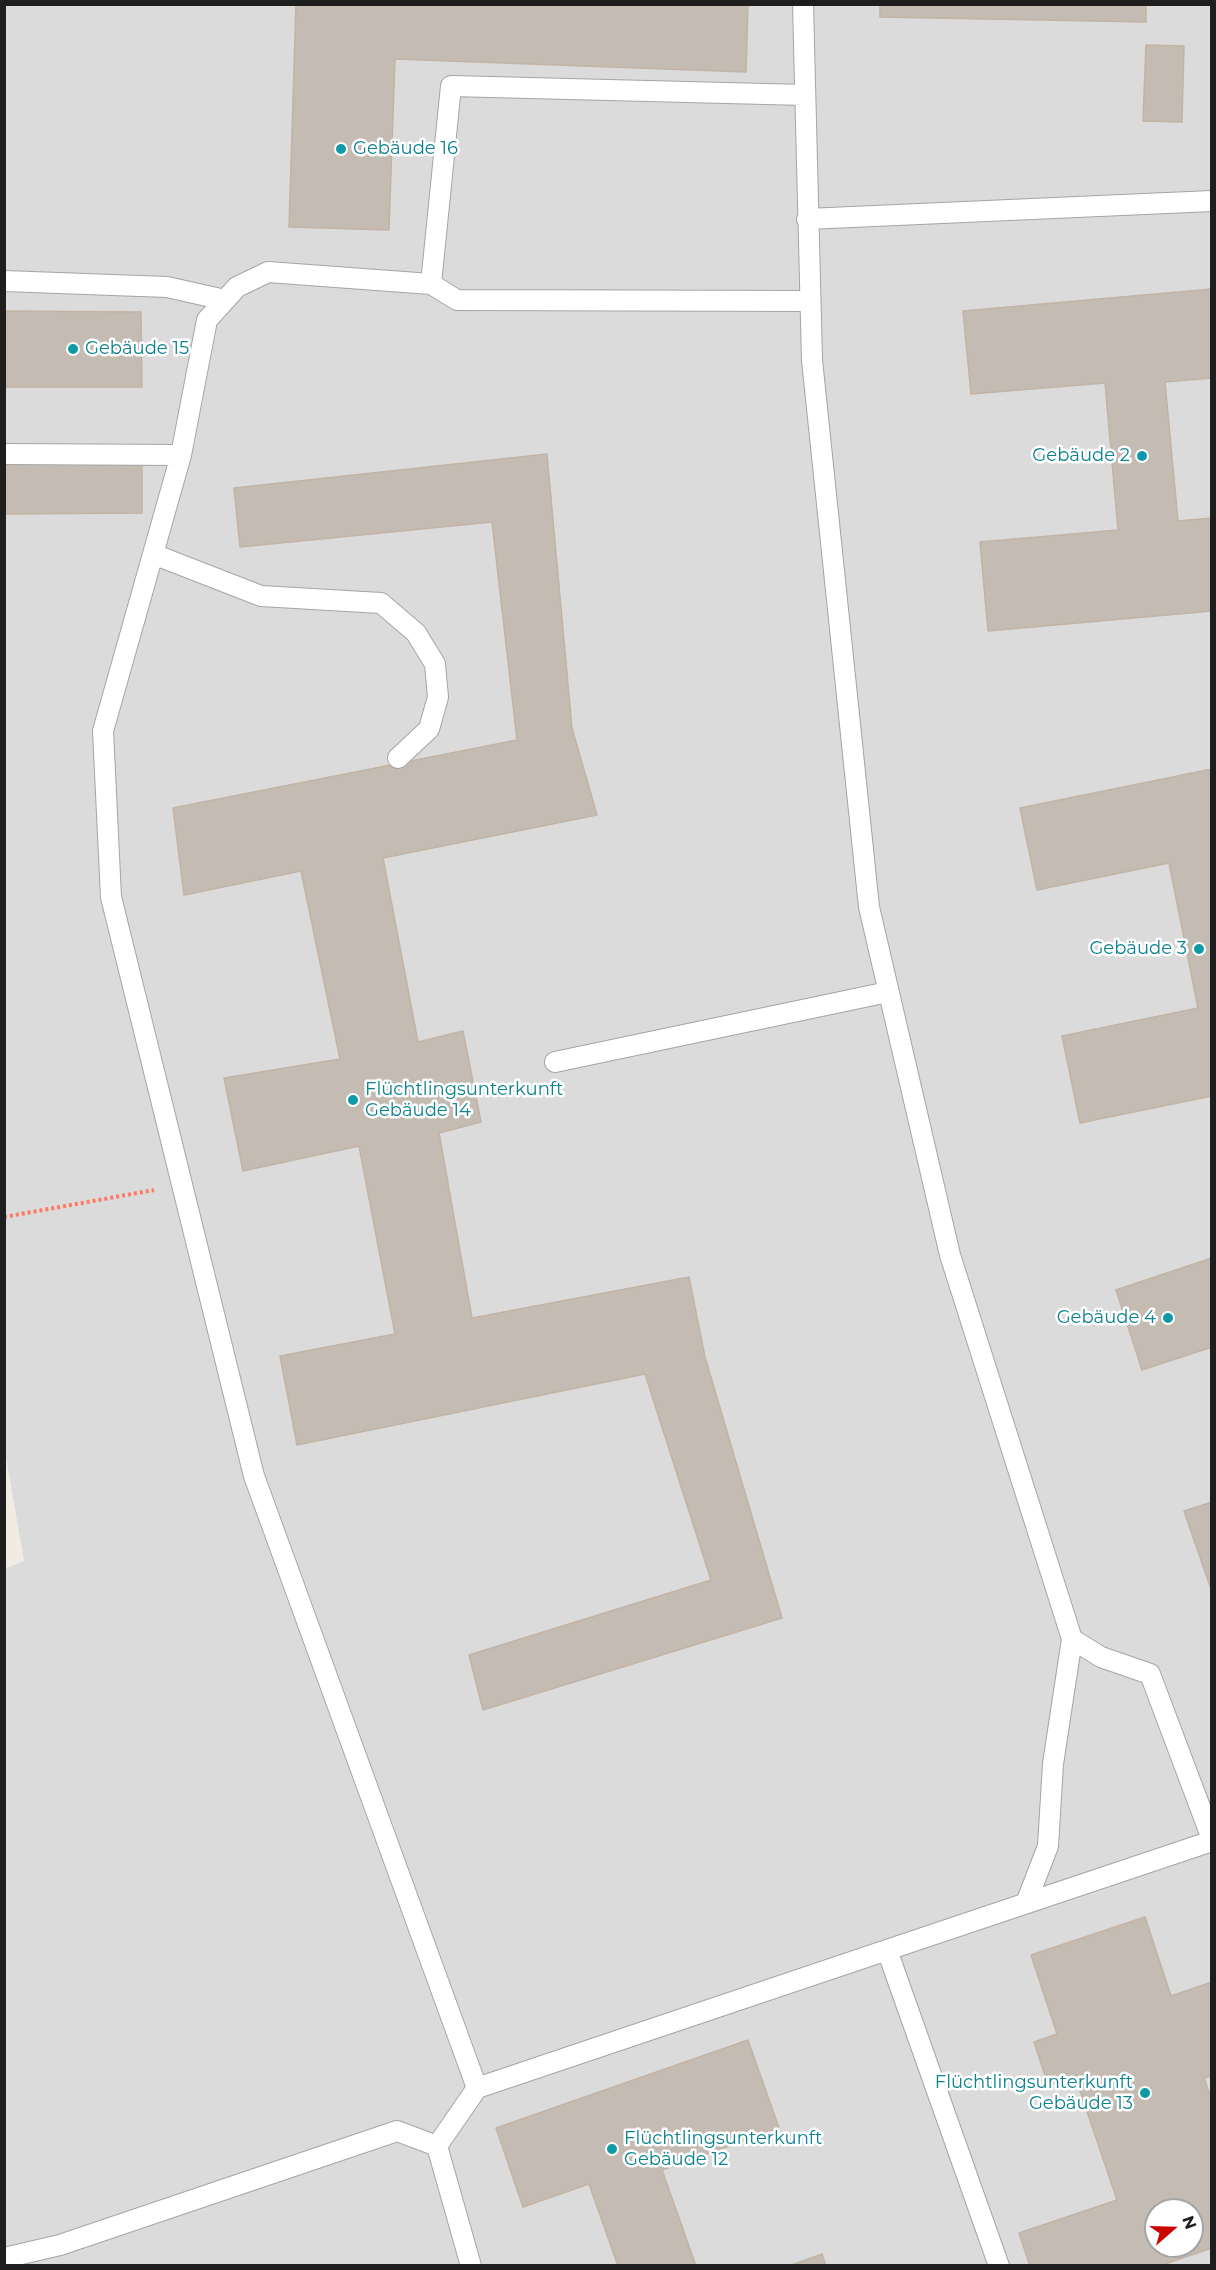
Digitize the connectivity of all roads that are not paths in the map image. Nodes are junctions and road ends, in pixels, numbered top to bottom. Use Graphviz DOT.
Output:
graph roads {
  1 [pos="804,4"];
  2 [pos="804,95"];
  3 [pos="1212,201"];
  4 [pos="807,219"];
  5 [pos="4,281"];
  6 [pos="431,284"];
  7 [pos="225,300"];
  8 [pos="810,301"];
  9 [pos="4,454"];
  10 [pos="181,455"];
  11 [pos="153,554"];
  12 [pos="398,758"];
  13 [pos="888,992"];
  14 [pos="555,1062"];
  15 [pos="1072,1639"];
  16 [pos="1212,1840"];
  17 [pos="1026,1903"];
  18 [pos="887,1950"];
  19 [pos="477,2088"];
  20 [pos="438,2146"];
  21 [pos="4,2258"];
  22 [pos="471,2265"];
  23 [pos="999,2265"];
  1 -- 2 [label="lane"];
  2 -- 4 [label="lane"];
  2 -- 6 [label="lane"];
  3 -- 4 [label="lane"];
  4 -- 8 [label="lane"];
  5 -- 7 [label="lane"];
  6 -- 7 [label="lane"];
  6 -- 8 [label="lane"];
  7 -- 10 [label="lane"];
  8 -- 13 [label="lane"];
  9 -- 10 [label="lane"];
  10 -- 11 [label="lane"];
  11 -- 12 [label="lane"];
  11 -- 19 [label="lane"];
  13 -- 14 [label="lane"];
  13 -- 15 [label="lane"];
  15 -- 16 [label="lane"];
  15 -- 17 [label="lane"];
  16 -- 17 [label="lane"];
  17 -- 18 [label="lane"];
  18 -- 19 [label="lane"];
  18 -- 23 [label="lane"];
  19 -- 20 [label="lane"];
  20 -- 21 [label="lane"];
  20 -- 22 [label="lane"];
}
